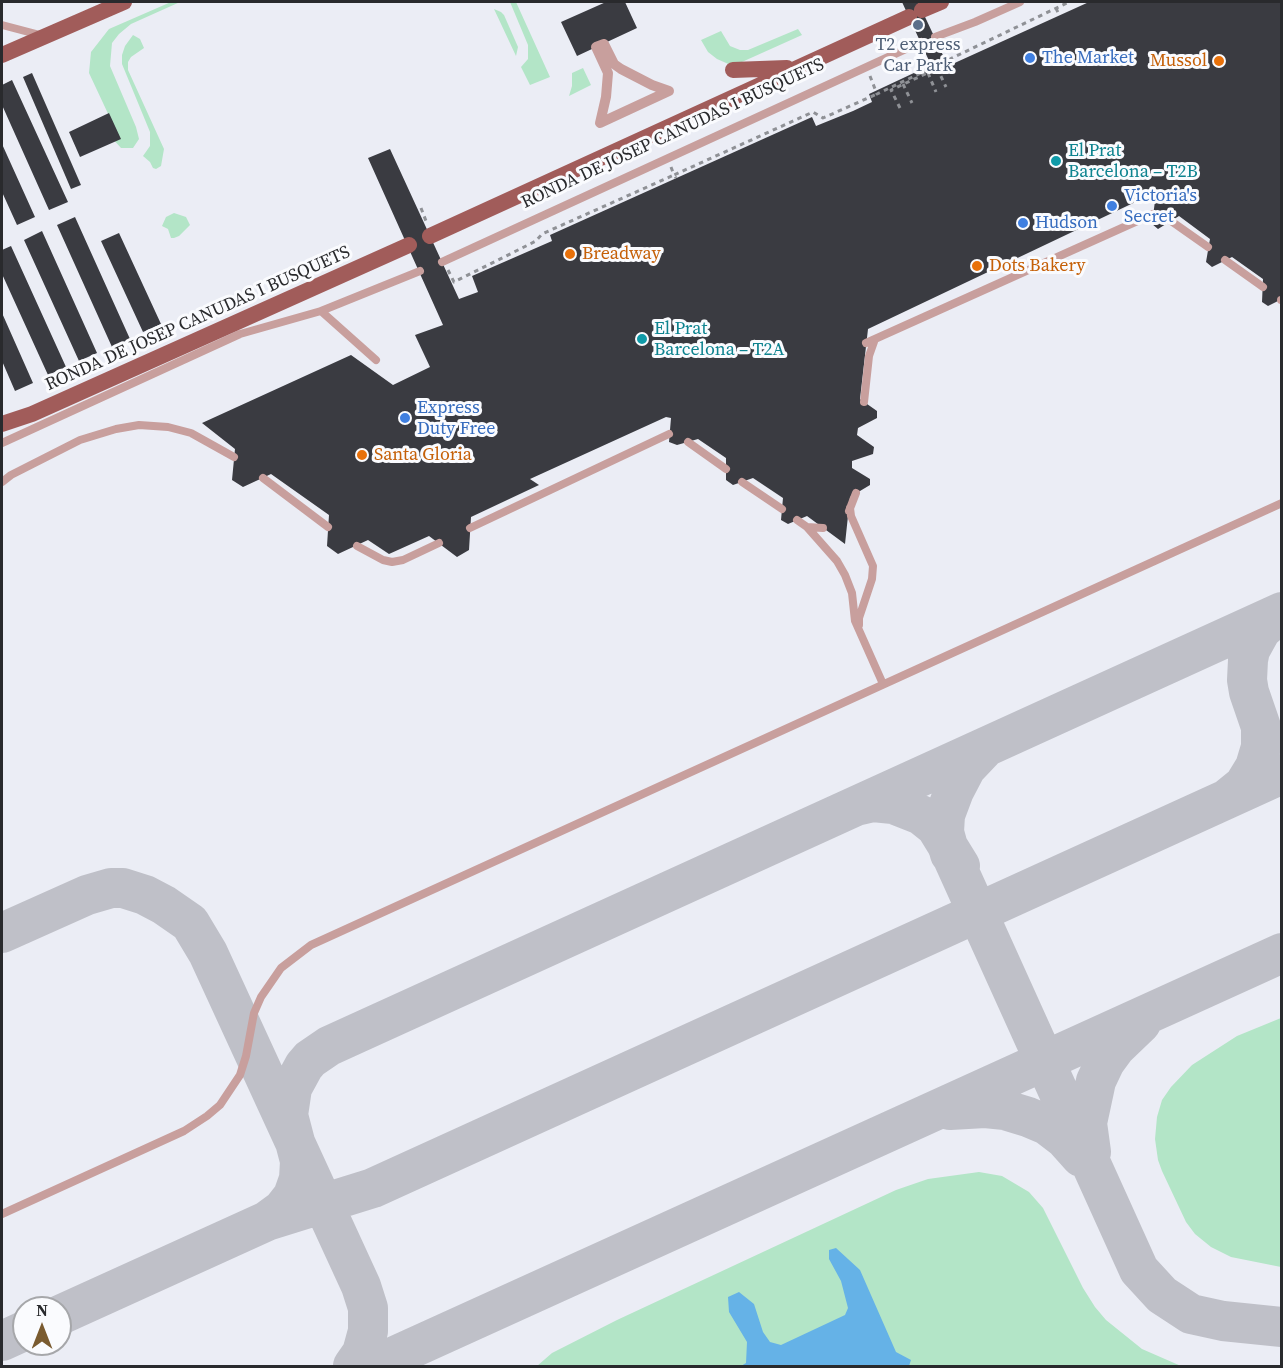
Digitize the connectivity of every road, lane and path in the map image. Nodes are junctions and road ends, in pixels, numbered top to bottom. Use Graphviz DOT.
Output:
graph roads {
  1 [pos="124,2"];
  2 [pos="941,2"];
  3 [pos="1020,2"];
  4 [pos="1069,2"];
  5 [pos="1056,8"];
  6 [pos="1059,15"];
  7 [pos="2,25"];
  8 [pos="44,35"];
  9 [pos="935,37"];
  10 [pos="921,42"];
  11 [pos="963,53"];
  12 [pos="2,54"];
  13 [pos="966,58"];
  14 [pos="794,68"];
  15 [pos="866,68"];
  16 [pos="733,70"];
  17 [pos="928,73"];
  18 [pos="903,84"];
  19 [pos="946,87"];
  20 [pos="936,92"];
  21 [pos="912,104"];
  22 [pos="850,106"];
  23 [pos="900,108"];
  24 [pos="853,111"];
  25 [pos="600,123"];
  26 [pos="1153,216"];
  27 [pos="1171,221"];
  28 [pos="430,236"];
  29 [pos="409,245"];
  30 [pos="1208,247"];
  31 [pos="1225,260"];
  32 [pos="442,262"];
  33 [pos="420,271"];
  34 [pos="1263,287"];
  35 [pos="321,312"];
  36 [pos="875,339"];
  37 [pos="866,343"];
  38 [pos="376,360"];
  39 [pos="864,402"];
  40 [pos="2,424"];
  41 [pos="667,436"];
  42 [pos="688,442"];
  43 [pos="2,443"];
  44 [pos="234,457"];
  45 [pos="726,469"];
  46 [pos="263,478"];
  47 [pos="2,482"];
  48 [pos="742,482"];
  49 [pos="856,493"];
  50 [pos="1281,502"];
  51 [pos="782,509"];
  52 [pos="797,520"];
  53 [pos="328,527"];
  54 [pos="807,527"];
  55 [pos="470,528"];
  56 [pos="823,528"];
  57 [pos="439,543"];
  58 [pos="357,546"];
  59 [pos="860,633"];
  60 [pos="883,684"];
  61 [pos="2,1214"];
  1 -- 8 [label="main road"];
  2 -- 14 [label="main road, RONDA DE JOSEP CANUDAS I BUSQUETS"];
  3 -- 9 [label="lane"];
  4 -- 5 [label="path"];
  5 -- 6 [label="path"];
  5 -- 11 [label="path"];
  7 -- 8 [label="lane"];
  8 -- 12 [label="main road"];
  10 -- 15 [label="lane, RONDA DE JOSEP CANUDAS I BUSQUETS"];
  11 -- 13 [label="path"];
  11 -- 15 [label="path"];
  14 -- 16 [label="main road"];
  14 -- 28 [label="main road, RONDA DE JOSEP CANUDAS I BUSQUETS"];
  15 -- 32 [label="lane, RONDA DE JOSEP CANUDAS I BUSQUETS"];
  17 -- 18 [label="path"];
  17 -- 19 [label="path"];
  17 -- 20 [label="path"];
  18 -- 21 [label="path"];
  18 -- 23 [label="path"];
  22 -- 24 [label="path"];
  25 -- 25 [label="street"];
  26 -- 36 [label="lane"];
  27 -- 30 [label="lane"];
  29 -- 40 [label="main road, RONDA DE JOSEP CANUDAS I BUSQUETS"];
  31 -- 34 [label="lane"];
  33 -- 35 [label="lane, RONDA DE JOSEP CANUDAS I BUSQUETS"];
  35 -- 38 [label="lane"];
  35 -- 43 [label="lane, RONDA DE JOSEP CANUDAS I BUSQUETS"];
  36 -- 37 [label="lane"];
  36 -- 39 [label="lane"];
  41 -- 55 [label="lane"];
  42 -- 45 [label="lane"];
  44 -- 47 [label="lane"];
  46 -- 53 [label="lane"];
  48 -- 51 [label="lane"];
  49 -- 59 [label="lane"];
  50 -- 60 [label="lane"];
  52 -- 54 [label="lane"];
  54 -- 56 [label="lane"];
  54 -- 59 [label="lane"];
  57 -- 58 [label="lane"];
  59 -- 60 [label="lane"];
  60 -- 61 [label="lane"];
}
